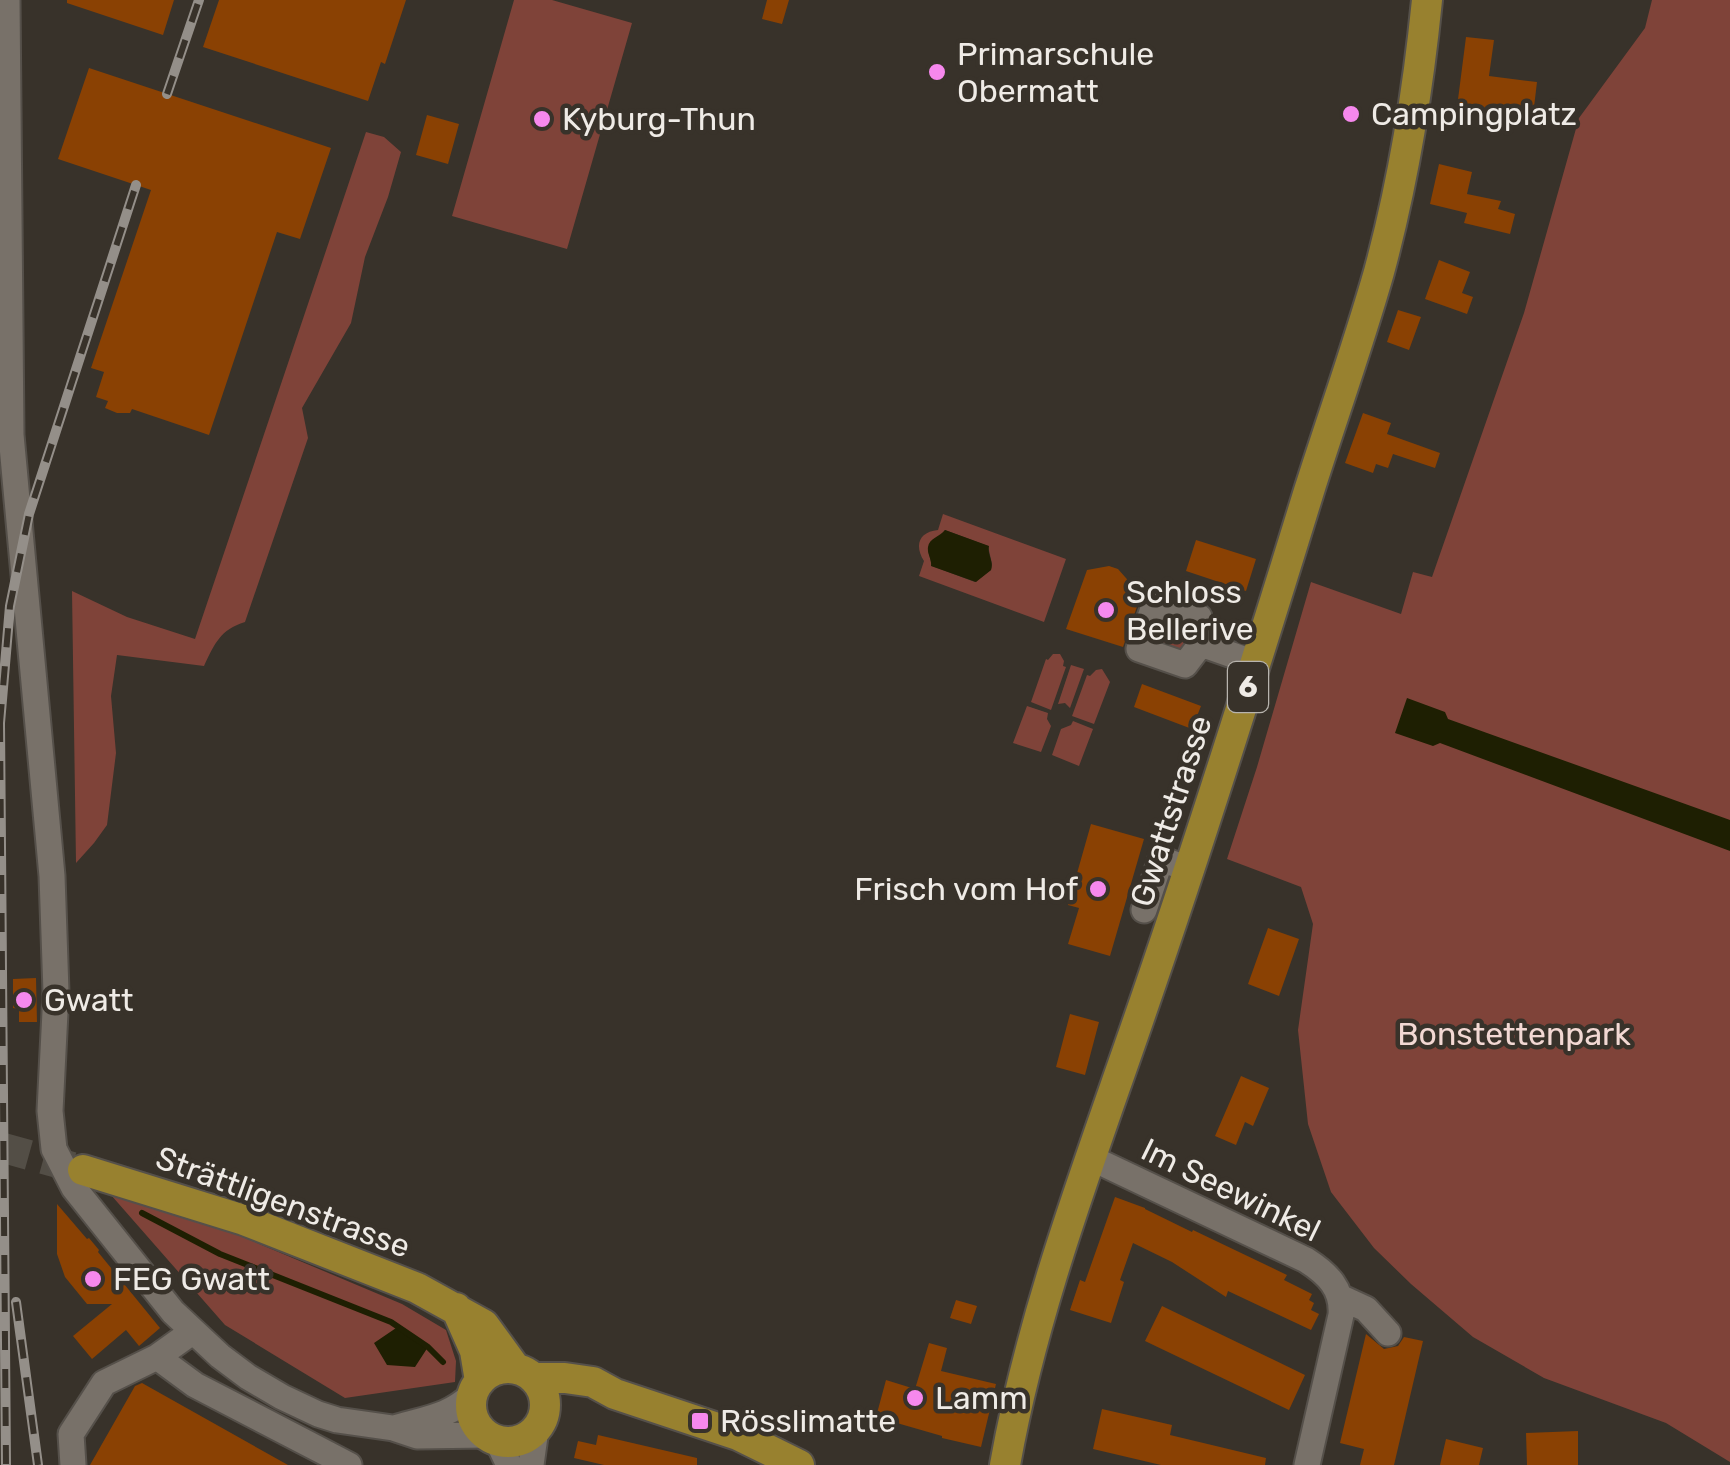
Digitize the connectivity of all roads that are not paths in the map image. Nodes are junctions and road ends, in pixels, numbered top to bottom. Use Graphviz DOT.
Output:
graph roads {
  1 [pos="7,0"];
  2 [pos="1428,0"];
  3 [pos="1201,644"];
  4 [pos="1256,663"];
  5 [pos="1190,870"];
  6 [pos="1144,910"];
  7 [pos="1089,1158"];
  8 [pos="83,1170"];
  9 [pos="1340,1297"];
  10 [pos="456,1308"];
  11 [pos="192,1332"];
  12 [pos="1388,1333"];
  13 [pos="157,1358"];
  14 [pos="525,1374"];
  15 [pos="476,1388"];
  16 [pos="616,1394"];
  17 [pos="540,1421"];
  18 [pos="393,1428"];
  19 [pos="497,1447"];
  20 [pos="73,1465"];
  21 [pos="349,1465"];
  22 [pos="531,1465"];
  23 [pos="798,1465"];
  24 [pos="1006,1465"];
  25 [pos="1307,1465"];
  1 -- 11 [label="street"];
  2 -- 4 [label="main road, Gwattstrasse / 6"];
  3 -- 4 [label="street"];
  4 -- 5 [label="main road, Gwattstrasse / 6"];
  5 -- 6 [label="street"];
  5 -- 7 [label="main road, Gwattstrasse / 6"];
  7 -- 9 [label="street, Im Seewinkel"];
  7 -- 24 [label="main road, Gwattstrasse / 6"];
  8 -- 10 [label="main road, Strättligenstrasse"];
  9 -- 12 [label="street, Im Seewinkel"];
  9 -- 25 [label="street"];
  10 -- 14 [label="main road, Strättligenstrasse"];
  10 -- 15 [label="main road"];
  11 -- 13 [label="street"];
  11 -- 18 [label="street"];
  13 -- 20 [label="street"];
  13 -- 21 [label="street"];
  14 -- 15 [label="main road"];
  14 -- 16 [label="main road"];
  14 -- 17 [label="main road"];
  15 -- 18 [label="street"];
  15 -- 19 [label="main road"];
  16 -- 17 [label="main road"];
  16 -- 23 [label="main road"];
  17 -- 19 [label="main road"];
  17 -- 22 [label="street"];
  18 -- 19 [label="street"];
}
